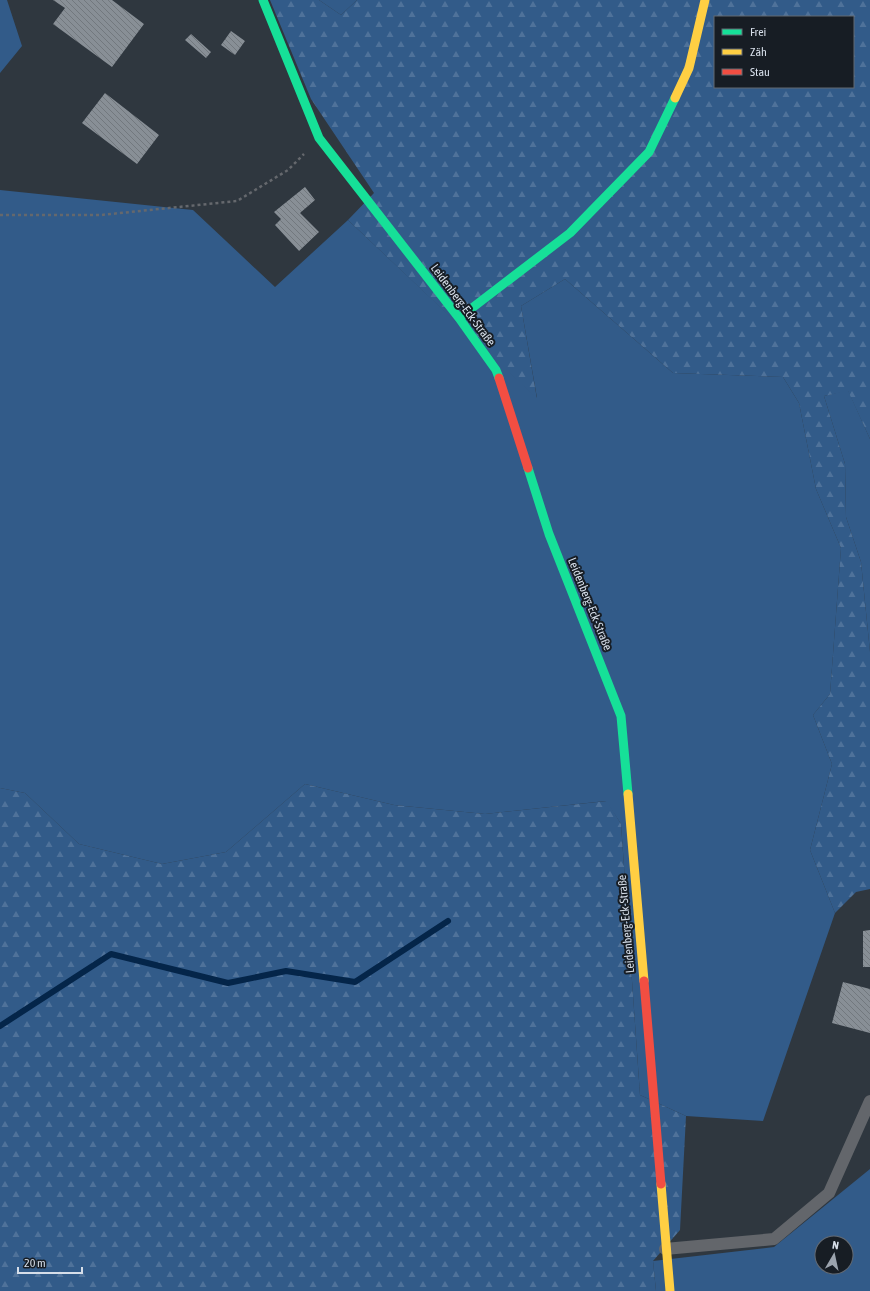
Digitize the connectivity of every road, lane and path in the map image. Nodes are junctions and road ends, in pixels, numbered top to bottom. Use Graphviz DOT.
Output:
graph roads {
  1 [pos="263,0"];
  2 [pos="705,0"];
  3 [pos="319,138"];
  4 [pos="0,215"];
  5 [pos="458,318"];
  6 [pos="870,1101"];
  7 [pos="665,1249"];
  8 [pos="670,1291"];
  1 -- 3 [label="street, Leidenberg-Eck-Straße"];
  2 -- 5 [label="street"];
  3 -- 4 [label="path"];
  3 -- 5 [label="street, Leidenberg-Eck-Straße"];
  5 -- 7 [label="street, Leidenberg-Eck-Straße"];
  6 -- 7 [label="lane"];
  7 -- 8 [label="street, Leidenberg-Eck-Straße"];
}
